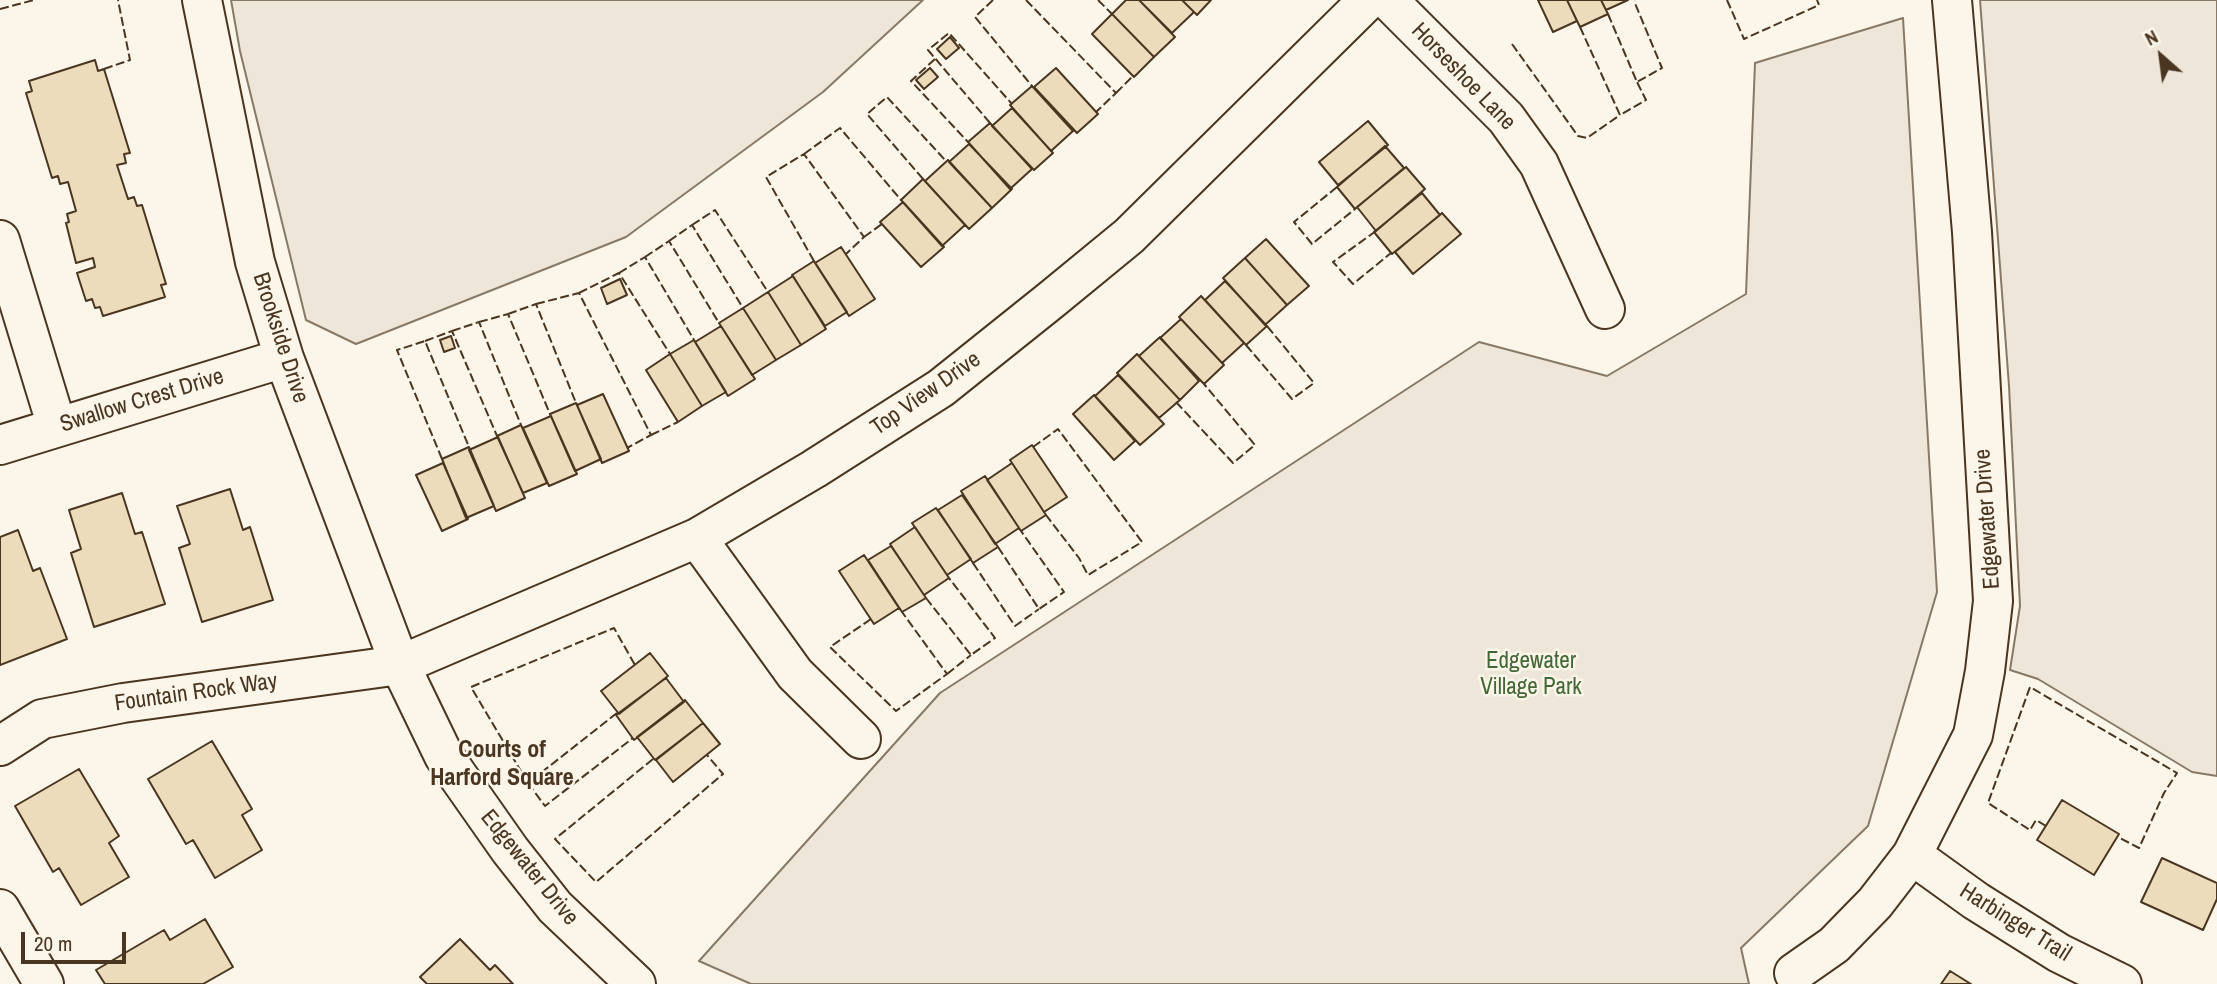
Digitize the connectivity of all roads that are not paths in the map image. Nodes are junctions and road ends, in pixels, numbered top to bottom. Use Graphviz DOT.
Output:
graph roads {
  1 [pos="202,0"];
  2 [pos="1368,0"];
  3 [pos="1388,0"];
  4 [pos="1952,0"];
  5 [pos="0,240"];
  6 [pos="1605,309"];
  7 [pos="284,358"];
  8 [pos="57,427"];
  9 [pos="0,445"];
  10 [pos="697,538"];
  11 [pos="400,665"];
  12 [pos="861,739"];
  13 [pos="0,746"];
  14 [pos="1912,855"];
  15 [pos="0,909"];
  16 [pos="1794,973"];
  17 [pos="44,984"];
  18 [pos="636,984"];
  19 [pos="2122,984"];
  1 -- 7 [label="street, Brookside Drive"];
  2 -- 10 [label="street, Top View Drive"];
  3 -- 6 [label="street, Horseshoe Lane"];
  4 -- 14 [label="street, Edgewater Drive"];
  5 -- 8 [label="street"];
  7 -- 8 [label="street, Swallow Crest Drive"];
  7 -- 11 [label="street, Brookside Drive"];
  8 -- 9 [label="street, Swallow Crest Drive"];
  10 -- 11 [label="street, Top View Drive"];
  10 -- 12 [label="street"];
  11 -- 13 [label="street, Fountain Rock Way"];
  11 -- 18 [label="street, Edgewater Drive"];
  14 -- 16 [label="street, Edgewater Drive"];
  14 -- 19 [label="street, Harbinger Trail"];
  15 -- 17 [label="street"];
}
